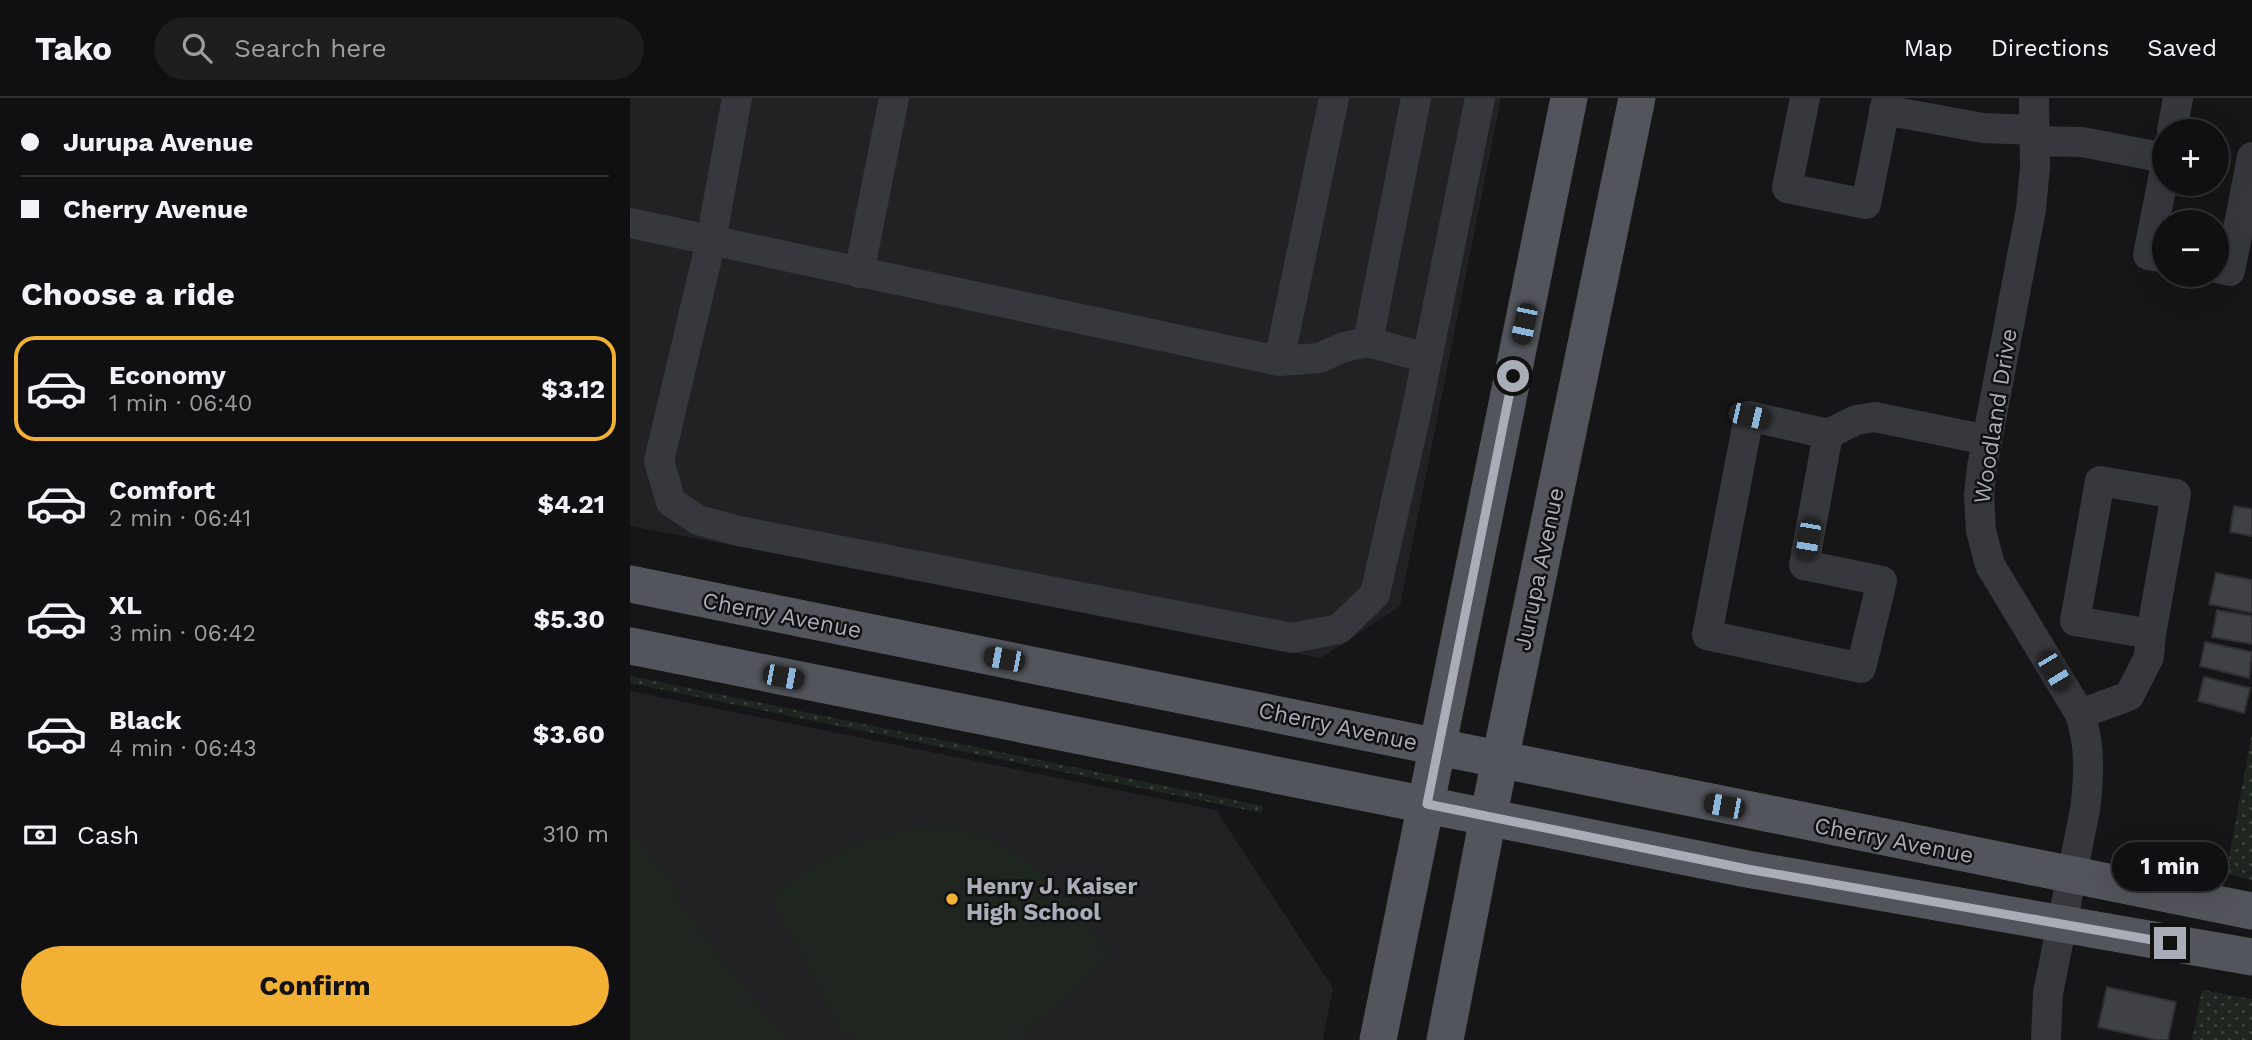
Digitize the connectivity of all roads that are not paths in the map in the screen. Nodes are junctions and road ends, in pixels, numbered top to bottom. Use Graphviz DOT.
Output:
graph roads {
  1 [pos="737,98"];
  2 [pos="894,98"];
  3 [pos="1334,98"];
  4 [pos="1416,98"];
  5 [pos="1480,98"];
  6 [pos="1569,98"];
  7 [pos="1637,98"];
  8 [pos="1805,98"];
  9 [pos="2034,98"];
  10 [pos="2179,98"];
  11 [pos="1885,104"];
  12 [pos="2175,119"];
  13 [pos="2035,135"];
  14 [pos="2152,155"];
  15 [pos="2252,157"];
  16 [pos="630,223"];
  17 [pos="2152,235"];
  18 [pos="711,241"];
  19 [pos="2152,256"];
  20 [pos="2229,271"];
  21 [pos="859,273"];
  22 [pos="1368,342"];
  23 [pos="1427,358"];
  24 [pos="1279,361"];
  25 [pos="1828,434"];
  26 [pos="1987,440"];
  27 [pos="630,584"];
  28 [pos="2151,634"];
  29 [pos="630,646"];
  30 [pos="2080,714"];
  31 [pos="1438,747"];
  32 [pos="1499,761"];
  33 [pos="1427,804"];
  34 [pos="1488,818"];
  35 [pos="2072,876"];
  36 [pos="2252,911"];
  37 [pos="2061,924"];
  38 [pos="2252,957"];
  39 [pos="1378,1040"];
  40 [pos="1445,1040"];
  41 [pos="2046,1040"];
  1 -- 18 [label="street"];
  2 -- 21 [label="street"];
  3 -- 24 [label="street"];
  4 -- 22 [label="street"];
  5 -- 23 [label="street"];
  6 -- 31 [label="main road"];
  7 -- 32 [label="main road, Jurupa Avenue"];
  8 -- 11 [label="street"];
  9 -- 13 [label="street, Woodland Drive"];
  10 -- 12 [label="street"];
  11 -- 13 [label="street"];
  13 -- 14 [label="street"];
  13 -- 26 [label="street, Woodland Drive"];
  15 -- 20 [label="street"];
  16 -- 18 [label="street"];
  17 -- 19 [label="street"];
  18 -- 21 [label="street"];
  18 -- 23 [label="street"];
  21 -- 24 [label="street"];
  22 -- 23 [label="street"];
  22 -- 24 [label="street"];
  25 -- 25 [label="street"];
  25 -- 26 [label="street"];
  26 -- 30 [label="street, Woodland Drive"];
  27 -- 31 [label="main road, Cherry Avenue"];
  28 -- 28 [label="street"];
  28 -- 30 [label="street"];
  29 -- 33 [label="main road"];
  30 -- 35 [label="street, Woodland Drive"];
  31 -- 32 [label="main road, Cherry Avenue"];
  31 -- 33 [label="main road"];
  32 -- 34 [label="main road, Jurupa Avenue"];
  32 -- 35 [label="main road, Cherry Avenue"];
  33 -- 34 [label="main road"];
  33 -- 39 [label="main road"];
  34 -- 37 [label="main road"];
  34 -- 40 [label="main road, Jurupa Avenue"];
  35 -- 36 [label="main road, Cherry Avenue"];
  35 -- 37 [label="street, Woodland Drive"];
  37 -- 38 [label="main road"];
  37 -- 41 [label="street, Woodland Drive"];
}
